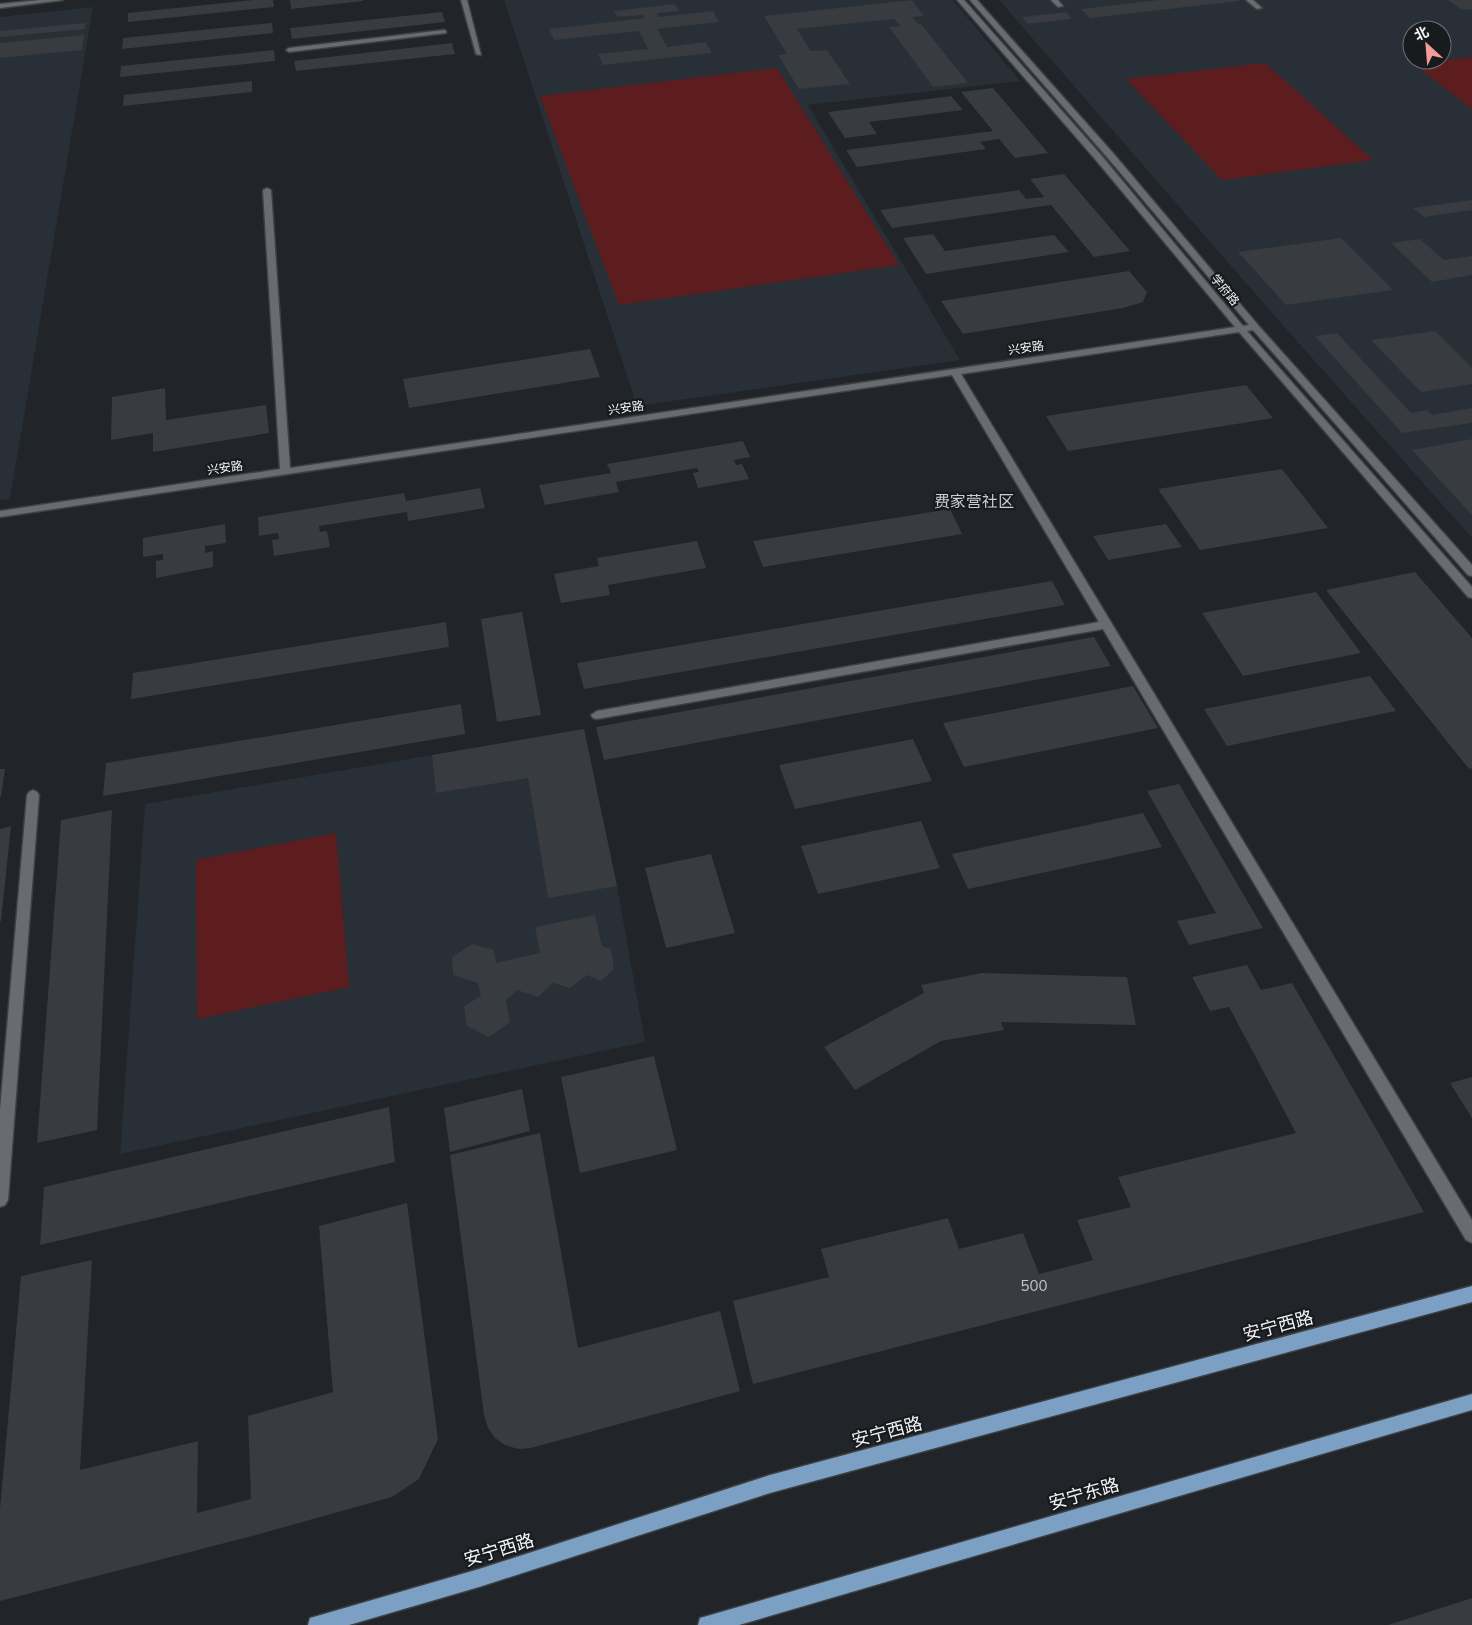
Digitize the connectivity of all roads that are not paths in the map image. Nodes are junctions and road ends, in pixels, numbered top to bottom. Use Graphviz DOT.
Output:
graph roads {
  1 [pos="60,0"];
  2 [pos="464,0"];
  3 [pos="960,0"];
  4 [pos="973,0"];
  5 [pos="1054,0"];
  6 [pos="1248,0"];
  7 [pos="16,2"];
  8 [pos="0,6"];
  9 [pos="1060,6"];
  10 [pos="1259,8"];
  11 [pos="444,32"];
  12 [pos="289,50"];
  13 [pos="480,54"];
  14 [pos="267,190"];
  15 [pos="1255,327"];
  16 [pos="1241,329"];
  17 [pos="955,372"];
  18 [pos="285,471"];
  19 [pos="0,514"];
  20 [pos="1472,572"];
  21 [pos="1472,594"];
  22 [pos="1107,624"];
  23 [pos="597,715"];
  24 [pos="33,795"];
  25 [pos="0,1200"];
  26 [pos="1472,1235"];
  27 [pos="1472,1294"];
  28 [pos="1472,1402"];
  29 [pos="317,1625"];
  30 [pos="707,1625"];
  1 -- 7 [label="street"];
  2 -- 13 [label="street"];
  3 -- 16 [label="street, 学府路"];
  4 -- 15 [label="street, 学府路"];
  5 -- 9 [label="street"];
  6 -- 10 [label="street"];
  7 -- 8 [label="street"];
  11 -- 12 [label="street"];
  14 -- 18 [label="street"];
  15 -- 16 [label="street, 兴安路"];
  15 -- 20 [label="street, 学府路"];
  16 -- 17 [label="street, 兴安路"];
  16 -- 21 [label="street, 学府路"];
  17 -- 18 [label="street, 兴安路"];
  17 -- 22 [label="street"];
  18 -- 19 [label="street, 兴安路"];
  22 -- 23 [label="street"];
  22 -- 26 [label="street"];
  24 -- 25 [label="street"];
  27 -- 29 [label="main road, 安宁西路"];
  28 -- 30 [label="main road, 安宁东路"];
}
